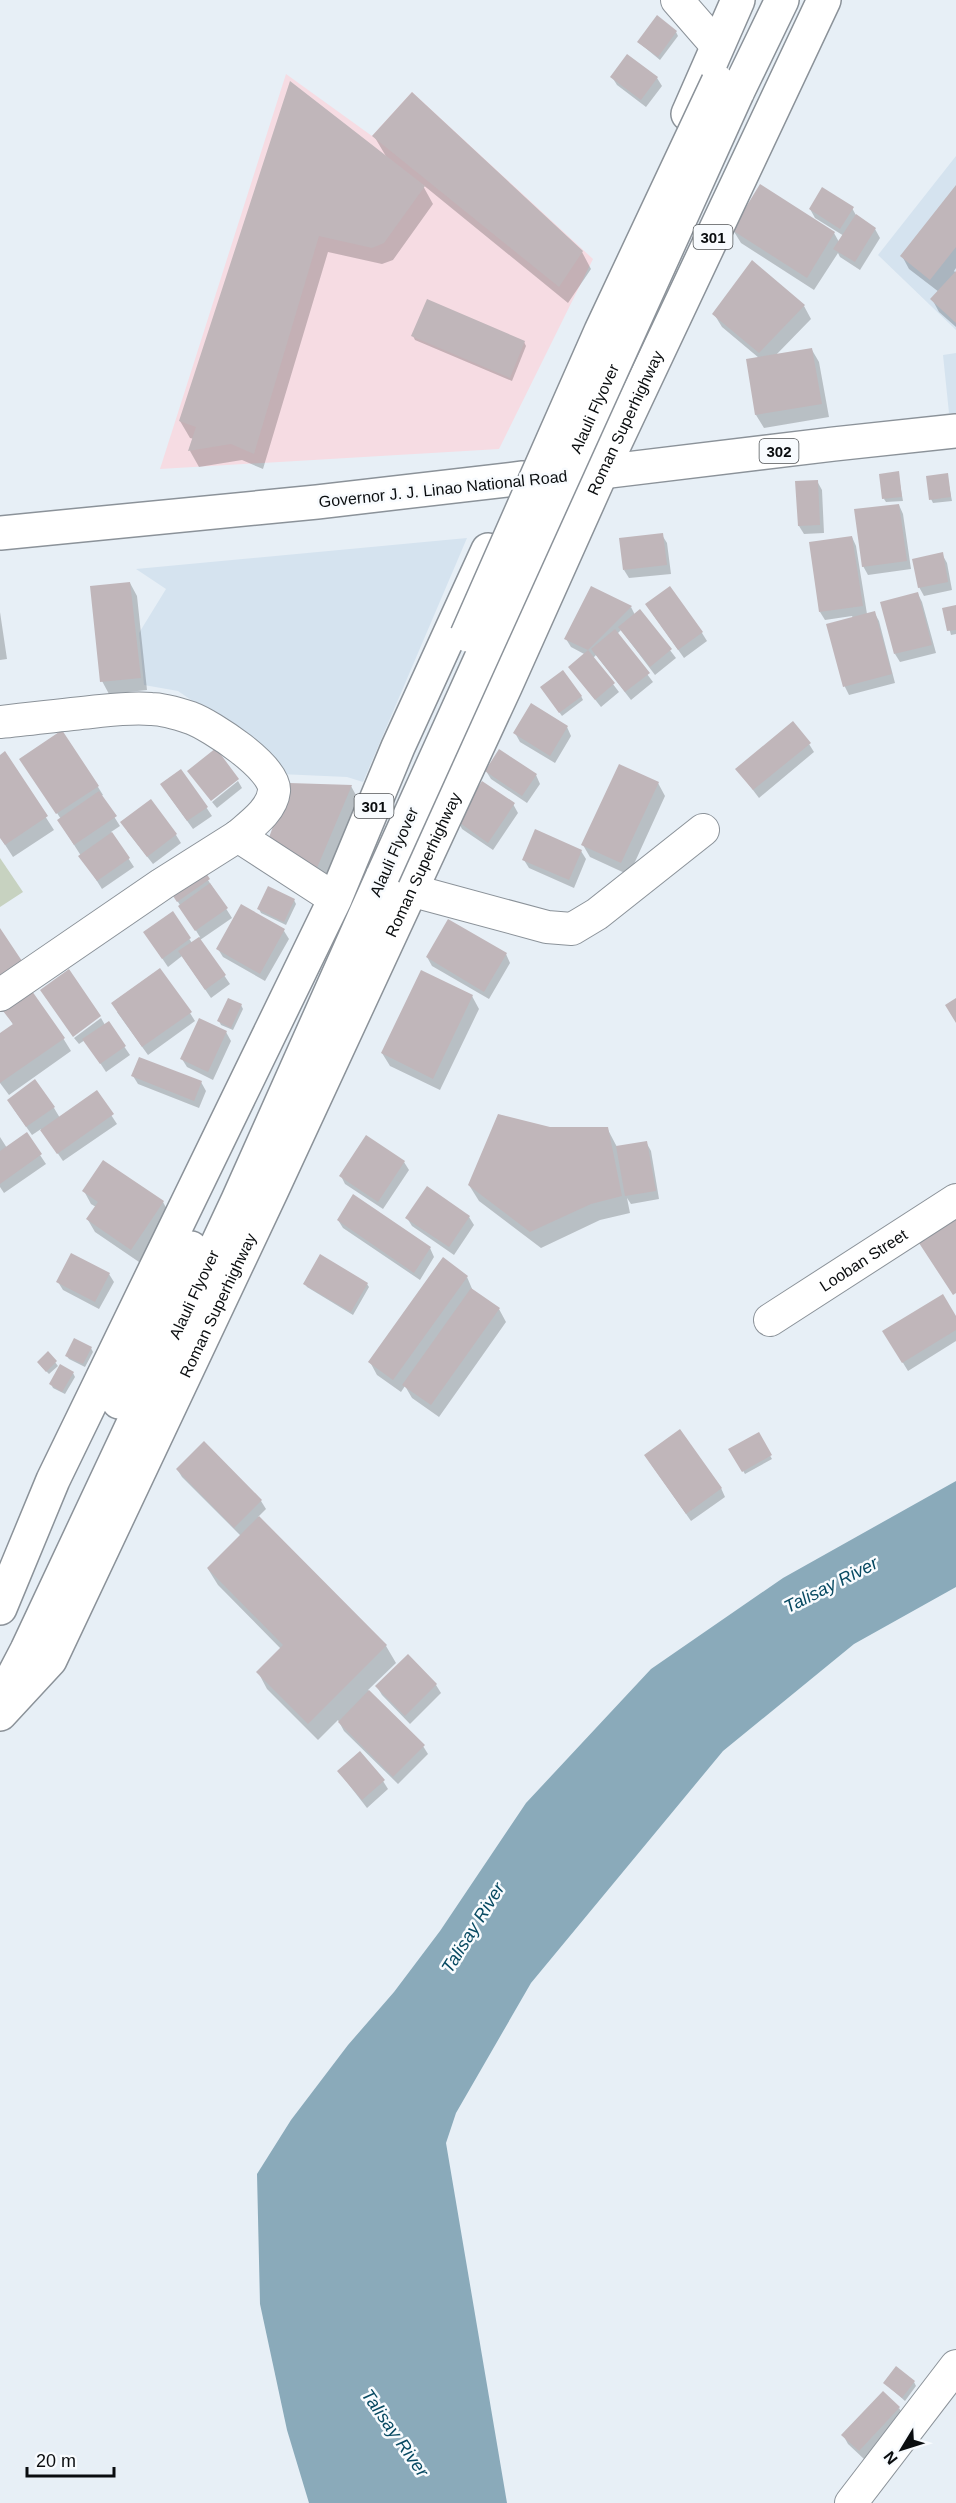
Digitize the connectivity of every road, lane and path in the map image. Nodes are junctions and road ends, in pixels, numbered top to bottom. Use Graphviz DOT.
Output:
graph roads {
  1 [pos="677,0"];
  2 [pos="738,0"];
  3 [pos="756,0"];
  4 [pos="782,0"];
  5 [pos="824,0"];
  6 [pos="717,46"];
  7 [pos="728,87"];
  8 [pos="956,431"];
  9 [pos="602,473"];
  10 [pos="523,478"];
  11 [pos="0,533"];
  12 [pos="0,722"];
  13 [pos="703,830"];
  14 [pos="238,836"];
  15 [pos="387,877"];
  16 [pos="335,899"];
  17 [pos="0,995"];
  18 [pos="956,1200"];
  19 [pos="770,1320"];
  20 [pos="0,1608"];
  21 [pos="0,1678"];
  22 [pos="0,1701"];
  23 [pos="0,1714"];
  24 [pos="956,2366"];
  25 [pos="851,2503"];
  1 -- 6 [label="street"];
  2 -- 6 [label="main road, 301"];
  3 -- 7 [label="main road, Alauli Flyover"];
  4 -- 7 [label="main road, Alauli Flyover"];
  5 -- 9 [label="main road, Roman Superhighway / 301"];
  6 -- 10 [label="main road, 301"];
  7 -- 15 [label="main road, Alauli Flyover, bridge"];
  8 -- 9 [label="main road, Governor J. J. Linao National Road / 302"];
  9 -- 10 [label="main road, Governor J. J. Linao National Road / 302"];
  9 -- 15 [label="main road, Roman Superhighway / 301"];
  10 -- 11 [label="main road, Governor J. J. Linao National Road / 302"];
  10 -- 16 [label="main road, 301"];
  12 -- 14 [label="street"];
  13 -- 15 [label="street"];
  14 -- 16 [label="street"];
  14 -- 17 [label="street"];
  15 -- 21 [label="main road, Alauli Flyover"];
  15 -- 22 [label="main road, Alauli Flyover"];
  15 -- 23 [label="main road, Roman Superhighway / 301"];
  16 -- 20 [label="main road, 301"];
  18 -- 19 [label="street, Looban Street"];
  24 -- 25 [label="street"];
}
